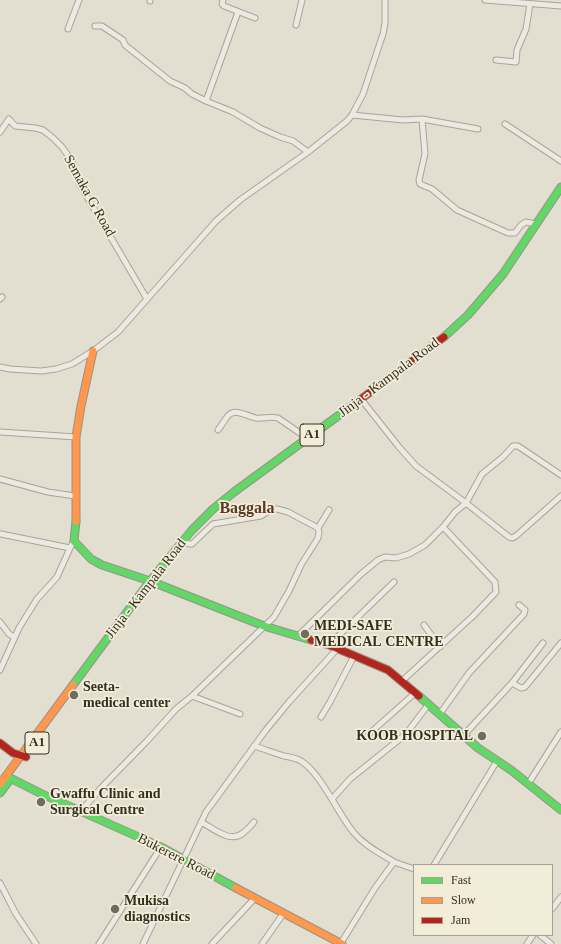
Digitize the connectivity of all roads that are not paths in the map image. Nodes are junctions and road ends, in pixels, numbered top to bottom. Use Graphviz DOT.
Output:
graph roads {
  1 [pos="79,0"];
  2 [pos="223,0"];
  3 [pos="302,0"];
  4 [pos="385,0"];
  5 [pos="484,0"];
  6 [pos="510,2"];
  7 [pos="530,4"];
  8 [pos="561,6"];
  9 [pos="238,12"];
  10 [pos="255,18"];
  11 [pos="296,25"];
  12 [pos="95,26"];
  13 [pos="68,29"];
  14 [pos="496,60"];
  15 [pos="206,101"];
  16 [pos="352,115"];
  17 [pos="422,119"];
  18 [pos="505,124"];
  19 [pos="478,129"];
  20 [pos="0,132"];
  21 [pos="308,152"];
  22 [pos="561,161"];
  23 [pos="561,187"];
  24 [pos="536,224"];
  25 [pos="147,298"];
  26 [pos="93,351"];
  27 [pos="0,367"];
  28 [pos="361,399"];
  29 [pos="218,430"];
  30 [pos="0,432"];
  31 [pos="76,437"];
  32 [pos="307,438"];
  33 [pos="561,475"];
  34 [pos="0,479"];
  35 [pos="75,496"];
  36 [pos="561,496"];
  37 [pos="466,503"];
  38 [pos="329,510"];
  39 [pos="443,527"];
  40 [pos="318,528"];
  41 [pos="1,534"];
  42 [pos="74,540"];
  43 [pos="184,541"];
  44 [pos="70,548"];
  45 [pos="150,581"];
  46 [pos="394,582"];
  47 [pos="519,605"];
  48 [pos="0,622"];
  49 [pos="424,625"];
  50 [pos="264,626"];
  51 [pos="298,636"];
  52 [pos="14,637"];
  53 [pos="561,643"];
  54 [pos="543,644"];
  55 [pos="329,645"];
  56 [pos="440,647"];
  57 [pos="338,649"];
  58 [pos="354,656"];
  59 [pos="0,670"];
  60 [pos="402,681"];
  61 [pos="512,684"];
  62 [pos="415,694"];
  63 [pos="192,696"];
  64 [pos="428,705"];
  65 [pos="240,714"];
  66 [pos="439,715"];
  67 [pos="321,717"];
  68 [pos="561,732"];
  69 [pos="369,734"];
  70 [pos="463,736"];
  71 [pos="0,743"];
  72 [pos="254,746"];
  73 [pos="24,757"];
  74 [pos="497,761"];
  75 [pos="9,777"];
  76 [pos="0,784"];
  77 [pos="528,784"];
  78 [pos="0,793"];
  79 [pos="332,799"];
  80 [pos="561,810"];
  81 [pos="81,811"];
  82 [pos="201,822"];
  83 [pos="254,822"];
  84 [pos="161,847"];
  85 [pos="183,860"];
  86 [pos="394,862"];
  87 [pos="435,864"];
  88 [pos="413,869"];
  89 [pos="0,884"];
  90 [pos="561,897"];
  91 [pos="254,899"];
  92 [pos="553,908"];
  93 [pos="283,914"];
  94 [pos="531,936"];
  95 [pos="541,936"];
  96 [pos="36,944"];
  97 [pos="98,944"];
  98 [pos="143,944"];
  99 [pos="212,944"];
  100 [pos="262,944"];
  101 [pos="342,944"];
  102 [pos="527,944"];
  103 [pos="551,944"];
  1 -- 13 [label="street"];
  2 -- 9 [label="street"];
  3 -- 11 [label="street"];
  4 -- 16 [label="street"];
  5 -- 6 [label="street"];
  6 -- 7 [label="street"];
  7 -- 8 [label="street"];
  7 -- 14 [label="street"];
  9 -- 10 [label="street"];
  9 -- 15 [label="street"];
  12 -- 15 [label="street"];
  15 -- 21 [label="street"];
  16 -- 17 [label="street"];
  16 -- 21 [label="street"];
  17 -- 19 [label="street"];
  17 -- 24 [label="street"];
  18 -- 22 [label="street"];
  20 -- 25 [label="street, Semaka G Road"];
  21 -- 25 [label="street"];
  23 -- 24 [label="main road, Jinja - Kampala Road / A1"];
  24 -- 28 [label="main road, Jinja - Kampala Road / A1"];
  25 -- 26 [label="street"];
  26 -- 27 [label="street"];
  26 -- 31 [label="main road"];
  28 -- 32 [label="main road, Jinja - Kampala Road / A1"];
  28 -- 37 [label="street"];
  29 -- 32 [label="street"];
  30 -- 31 [label="street"];
  31 -- 35 [label="main road"];
  32 -- 43 [label="main road, Jinja - Kampala Road / A1"];
  33 -- 37 [label="street"];
  34 -- 35 [label="street"];
  35 -- 42 [label="main road"];
  36 -- 37 [label="street"];
  37 -- 39 [label="street"];
  38 -- 40 [label="street"];
  39 -- 51 [label="street"];
  39 -- 56 [label="street"];
  40 -- 43 [label="street"];
  40 -- 50 [label="street"];
  41 -- 44 [label="street"];
  42 -- 44 [label="street"];
  42 -- 45 [label="main road"];
  43 -- 45 [label="main road, Jinja - Kampala Road / A1"];
  44 -- 52 [label="street"];
  45 -- 50 [label="main road"];
  45 -- 73 [label="main road, Jinja - Kampala Road / A1"];
  46 -- 55 [label="street"];
  47 -- 66 [label="street"];
  48 -- 52 [label="street"];
  49 -- 56 [label="street"];
  50 -- 51 [label="main road"];
  50 -- 63 [label="street"];
  51 -- 55 [label="main road"];
  52 -- 59 [label="street"];
  53 -- 61 [label="street"];
  54 -- 61 [label="street"];
  55 -- 57 [label="main road"];
  56 -- 60 [label="street"];
  57 -- 58 [label="main road"];
  57 -- 72 [label="street"];
  58 -- 60 [label="main road"];
  58 -- 67 [label="street"];
  60 -- 62 [label="main road"];
  61 -- 70 [label="street"];
  62 -- 64 [label="main road"];
  62 -- 69 [label="street"];
  63 -- 65 [label="street"];
  63 -- 81 [label="street"];
  64 -- 66 [label="main road"];
  64 -- 79 [label="street"];
  66 -- 70 [label="main road"];
  68 -- 77 [label="street"];
  70 -- 74 [label="main road"];
  71 -- 73 [label="main road"];
  72 -- 79 [label="street"];
  72 -- 82 [label="street"];
  73 -- 75 [label="main road, Jinja - Kampala Road / A1"];
  74 -- 77 [label="main road"];
  74 -- 87 [label="street"];
  75 -- 76 [label="main road, Jinja - Kampala Road / A1"];
  75 -- 78 [label="main road, Jinja - Kampala Road / A1"];
  75 -- 81 [label="main road, Bukerere Road"];
  77 -- 80 [label="main road"];
  79 -- 86 [label="street"];
  81 -- 84 [label="main road, Bukerere Road"];
  82 -- 83 [label="street"];
  82 -- 85 [label="street"];
  84 -- 85 [label="main road, Bukerere Road"];
  84 -- 97 [label="street"];
  85 -- 91 [label="main road, Bukerere Road"];
  85 -- 98 [label="street"];
  86 -- 88 [label="street"];
  86 -- 101 [label="street"];
  89 -- 96 [label="street"];
  90 -- 92 [label="street"];
  91 -- 93 [label="main road, Bukerere Road"];
  91 -- 99 [label="street"];
  93 -- 100 [label="street"];
  93 -- 101 [label="main road, Bukerere Road"];
  94 -- 102 [label="street"];
  95 -- 103 [label="street"];
}
